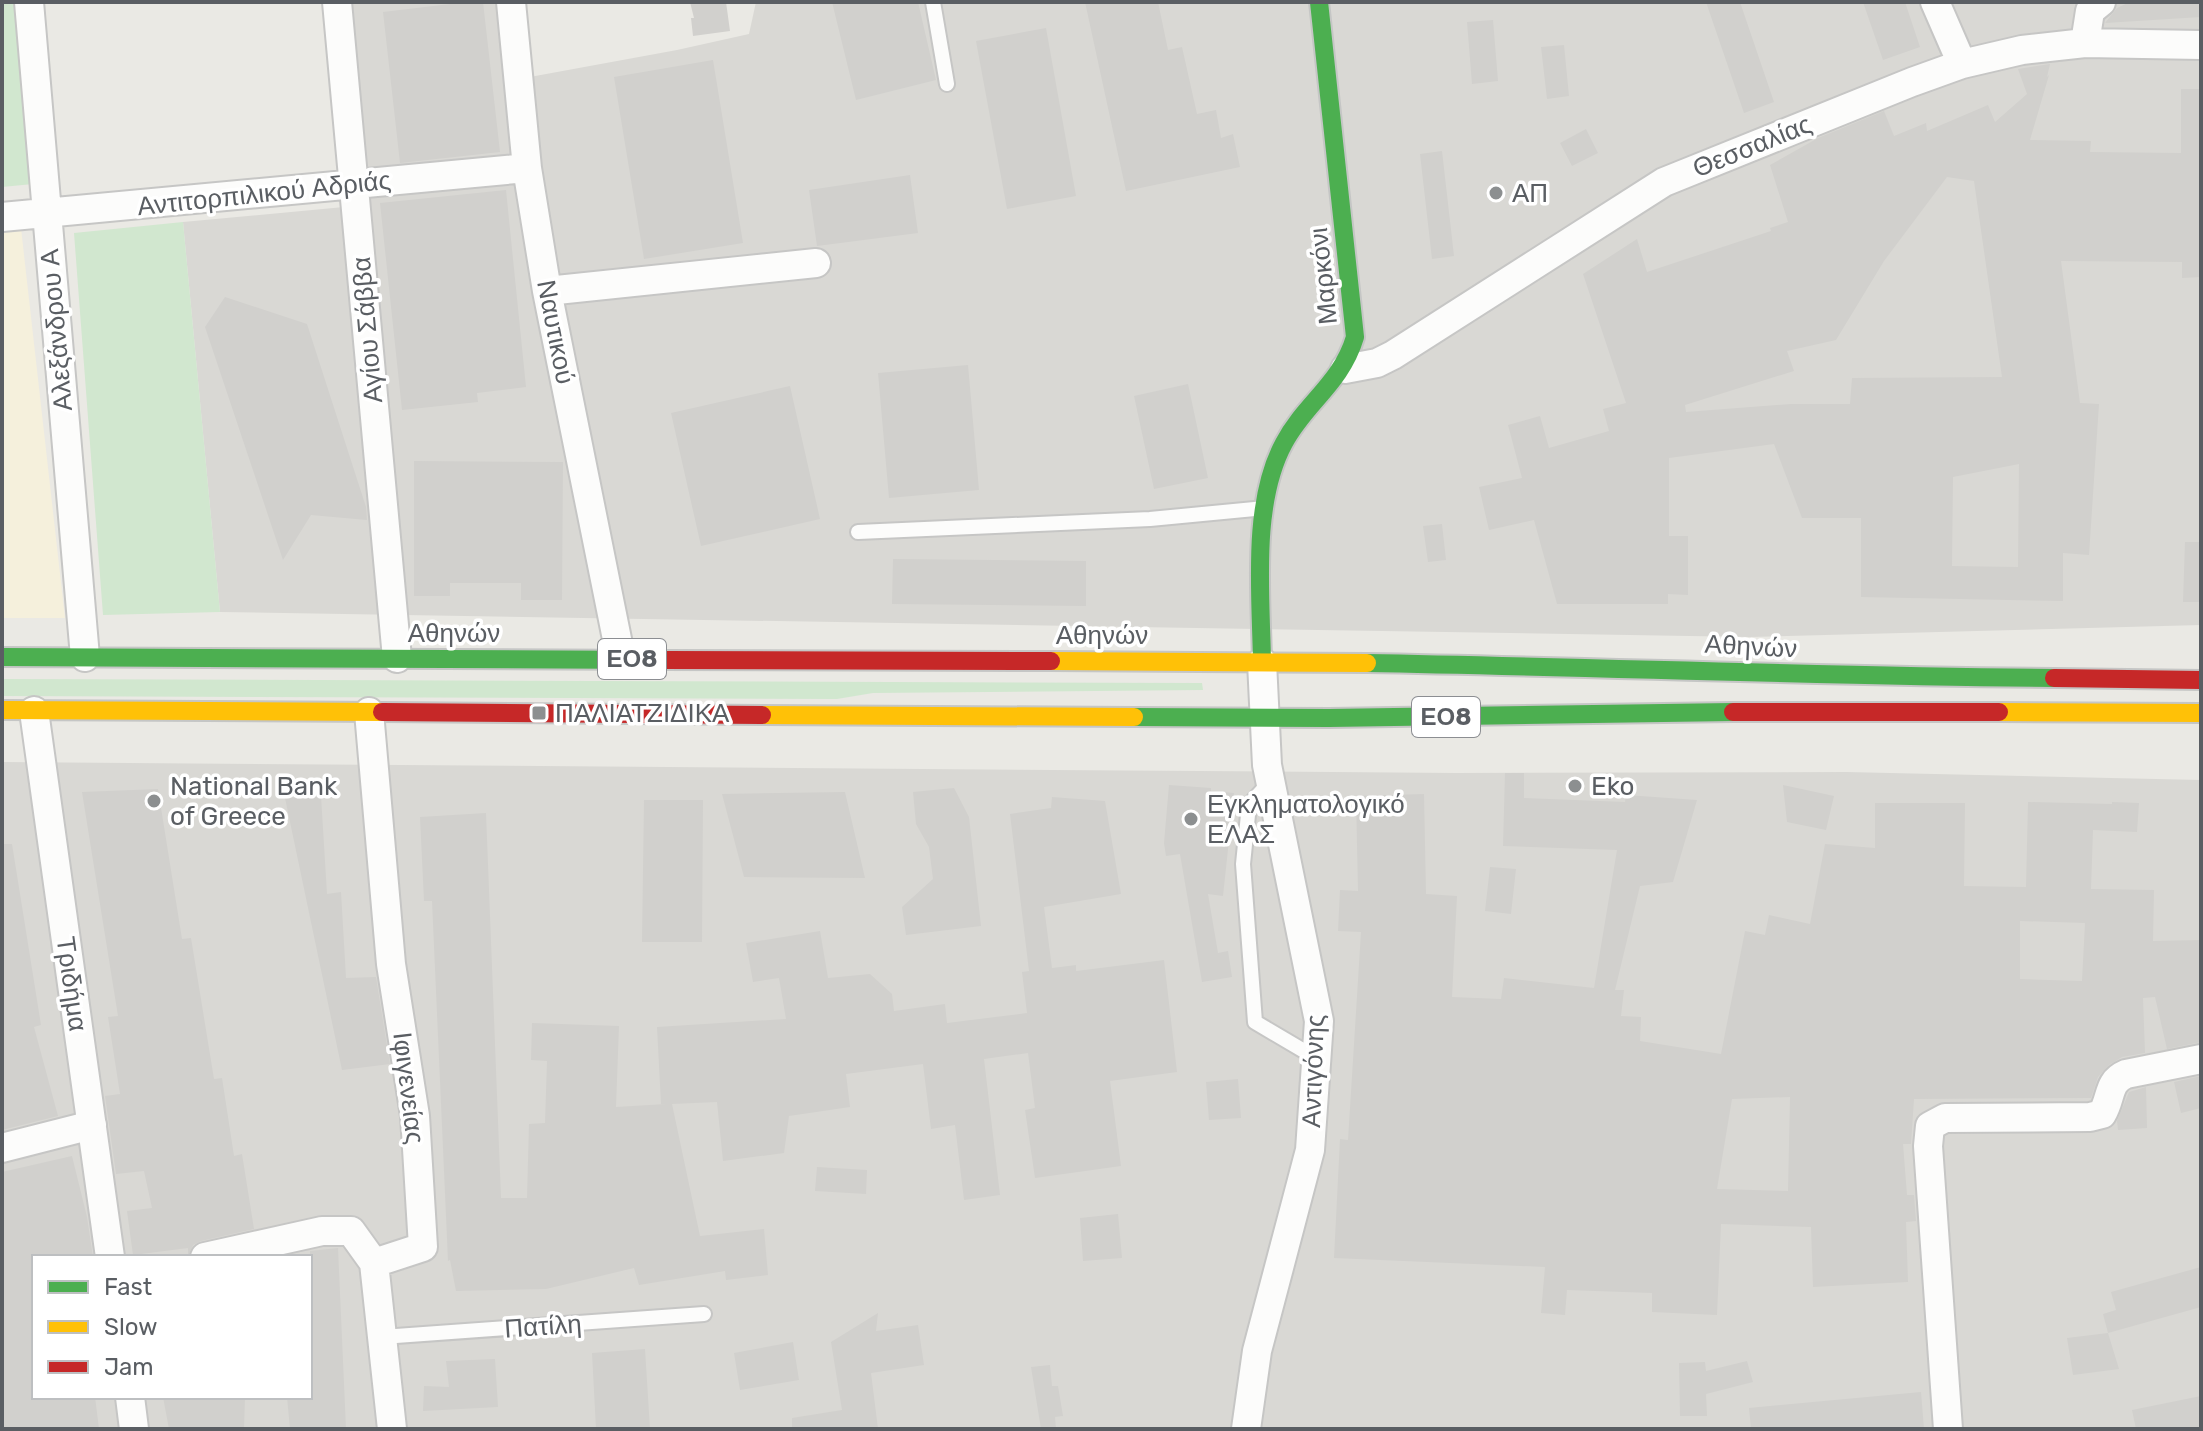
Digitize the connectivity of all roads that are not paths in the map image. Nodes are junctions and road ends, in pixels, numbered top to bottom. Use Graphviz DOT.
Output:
graph roads {
  1 [pos="29,2"];
  2 [pos="337,2"];
  3 [pos="511,2"];
  4 [pos="933,2"];
  5 [pos="1319,2"];
  6 [pos="1935,2"];
  7 [pos="2101,2"];
  8 [pos="2085,43"];
  9 [pos="2201,45"];
  10 [pos="1962,64"];
  11 [pos="947,84"];
  12 [pos="527,168"];
  13 [pos="353,184"];
  14 [pos="46,214"];
  15 [pos="2,217"];
  16 [pos="816,263"];
  17 [pos="547,291"];
  18 [pos="1345,369"];
  19 [pos="1265,508"];
  20 [pos="858,532"];
  21 [pos="1711,653"];
  22 [pos="2,657"];
  23 [pos="85,657"];
  24 [pos="397,658"];
  25 [pos="621,659"];
  26 [pos="1262,662"];
  27 [pos="1624,667"];
  28 [pos="2201,680"];
  29 [pos="2,710"];
  30 [pos="34,711"];
  31 [pos="369,712"];
  32 [pos="2201,713"];
  33 [pos="1262,716"];
  34 [pos="1630,716"];
  35 [pos="1764,730"];
  36 [pos="1270,782"];
  37 [pos="1317,1058"];
  38 [pos="2201,1059"];
  39 [pos="92,1125"];
  40 [pos="2,1148"];
  41 [pos="110,1255"];
  42 [pos="214,1255"];
  43 [pos="374,1263"];
  44 [pos="704,1314"];
  45 [pos="382,1337"];
  46 [pos="130,1399"];
  47 [pos="134,1429"];
  48 [pos="392,1429"];
  49 [pos="1246,1429"];
  50 [pos="1948,1429"];
  1 -- 14 [label="street, Αλεξάνδρου Α"];
  2 -- 13 [label="street, Αγίου Σάββα"];
  3 -- 12 [label="street, Ναυτικού"];
  4 -- 11 [label="lane"];
  5 -- 18 [label="main road, Μαρκόνι"];
  6 -- 10 [label="street"];
  7 -- 8 [label="street"];
  8 -- 9 [label="street, Θεσσαλίας"];
  8 -- 10 [label="street, Θεσσαλίας"];
  10 -- 18 [label="street, Θεσσαλίας"];
  12 -- 13 [label="street, Αντιτορπιλικού Αδριάς"];
  12 -- 17 [label="street, Ναυτικού"];
  13 -- 14 [label="street, Αντιτορπιλικού Αδριάς"];
  13 -- 24 [label="street, Αγίου Σάββα"];
  14 -- 15 [label="street, Αντιτορπιλικού Αδριάς"];
  14 -- 23 [label="street, Αλεξάνδρου Α"];
  16 -- 17 [label="street"];
  17 -- 25 [label="street, Ναυτικού"];
  18 -- 19 [label="main road, Μαρκόνι"];
  19 -- 20 [label="lane"];
  19 -- 26 [label="main road, Μαρκόνι"];
  21 -- 27 [label="main road"];
  22 -- 23 [label="main road, Αθηνών / ΕΟ8"];
  23 -- 24 [label="main road, Αθηνών / ΕΟ8"];
  24 -- 25 [label="main road, Αθηνών / ΕΟ8"];
  25 -- 26 [label="main road, Αθηνών / ΕΟ8"];
  26 -- 27 [label="main road, Αθηνών / ΕΟ8"];
  26 -- 33 [label="street, Αντιγόνης"];
  27 -- 28 [label="main road, Αθηνών / ΕΟ8"];
  29 -- 30 [label="main road, ΕΟ8"];
  30 -- 31 [label="main road, ΕΟ8"];
  30 -- 39 [label="street, Τριδήμα"];
  31 -- 33 [label="main road, ΕΟ8"];
  31 -- 43 [label="street, Ιφιγενείας"];
  32 -- 34 [label="main road, ΕΟ8"];
  33 -- 34 [label="main road, ΕΟ8"];
  33 -- 36 [label="street, Αντιγόνης"];
  34 -- 35 [label="main road"];
  36 -- 37 [label="street, Αντιγόνης"];
  36 -- 37 [label="lane"];
  37 -- 49 [label="street, Αντιγόνης"];
  38 -- 50 [label="street"];
  39 -- 40 [label="street"];
  39 -- 41 [label="street, Τριδήμα"];
  42 -- 43 [label="street"];
  43 -- 45 [label="street"];
  44 -- 45 [label="lane, Πατίλη"];
  45 -- 48 [label="street"];
  46 -- 47 [label="street"];
}
